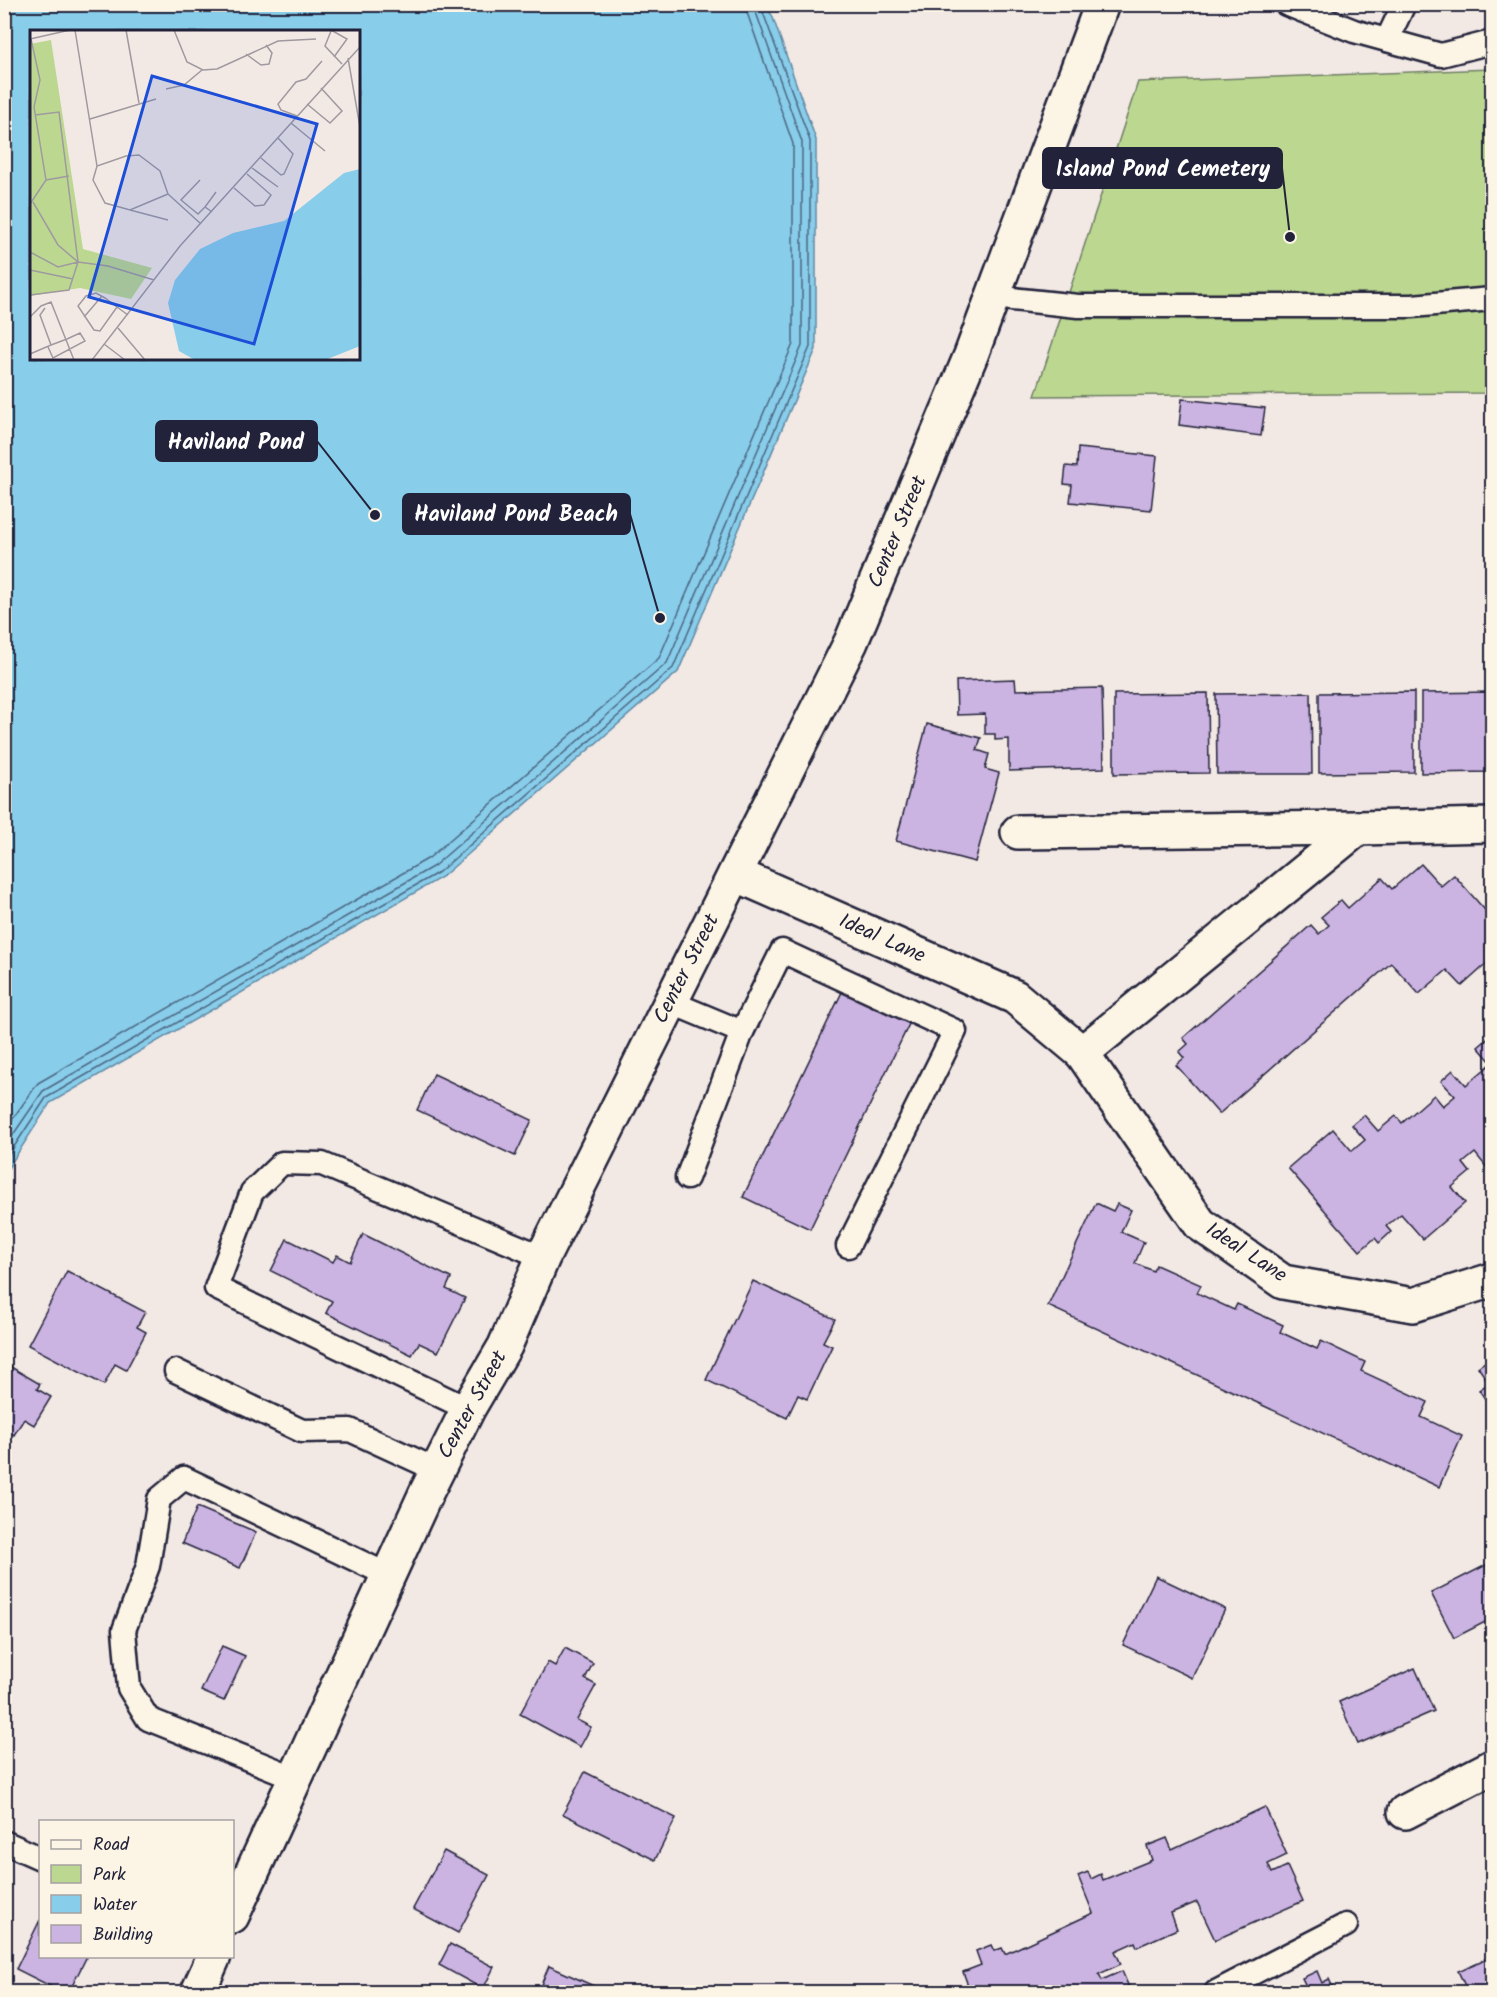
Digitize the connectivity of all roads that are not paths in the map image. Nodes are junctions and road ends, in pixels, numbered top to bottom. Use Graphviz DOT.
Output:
graph roads {
  1 [pos="1102,4"];
  2 [pos="1286,4"];
  3 [pos="1404,4"];
  4 [pos="1388,40"];
  5 [pos="1492,42"];
  6 [pos="993,297"];
  7 [pos="1492,299"];
  8 [pos="1492,825"];
  9 [pos="1358,828"];
  10 [pos="1018,832"];
  11 [pos="735,874"];
  12 [pos="670,1002"];
  13 [pos="742,1032"];
  14 [pos="1082,1053"];
  15 [pos="687,1178"];
  16 [pos="848,1246"];
  17 [pos="543,1257"];
  18 [pos="1492,1280"];
  19 [pos="176,1371"];
  20 [pos="468,1409"];
  21 [pos="437,1470"];
  22 [pos="388,1575"];
  23 [pos="1492,1767"];
  24 [pos="296,1778"];
  25 [pos="1404,1812"];
  26 [pos="4,1842"];
  27 [pos="39,1858"];
  28 [pos="234,1912"];
  29 [pos="1346,1925"];
  30 [pos="213,1958"];
  31 [pos="198,1992"];
  32 [pos="1216,1992"];
  1 -- 6 [label="main road, Center Street"];
  2 -- 4 [label="lane"];
  3 -- 4 [label="lane"];
  4 -- 5 [label="lane"];
  6 -- 7 [label="lane"];
  6 -- 11 [label="main road, Center Street"];
  8 -- 9 [label="main road"];
  9 -- 10 [label="main road"];
  9 -- 14 [label="main road"];
  11 -- 12 [label="main road, Center Street"];
  11 -- 14 [label="main road, Ideal Lane"];
  12 -- 13 [label="lane"];
  12 -- 17 [label="main road, Center Street"];
  13 -- 15 [label="lane"];
  13 -- 16 [label="lane"];
  14 -- 18 [label="main road, Ideal Lane"];
  17 -- 20 [label="main road, Center Street"];
  17 -- 20 [label="lane"];
  19 -- 21 [label="lane"];
  20 -- 21 [label="main road, Center Street"];
  21 -- 22 [label="main road, Center Street"];
  22 -- 24 [label="main road, Center Street"];
  22 -- 24 [label="lane"];
  23 -- 25 [label="main road"];
  24 -- 28 [label="main road, Center Street"];
  26 -- 27 [label="lane"];
  29 -- 32 [label="lane"];
  30 -- 31 [label="main road"];
}
